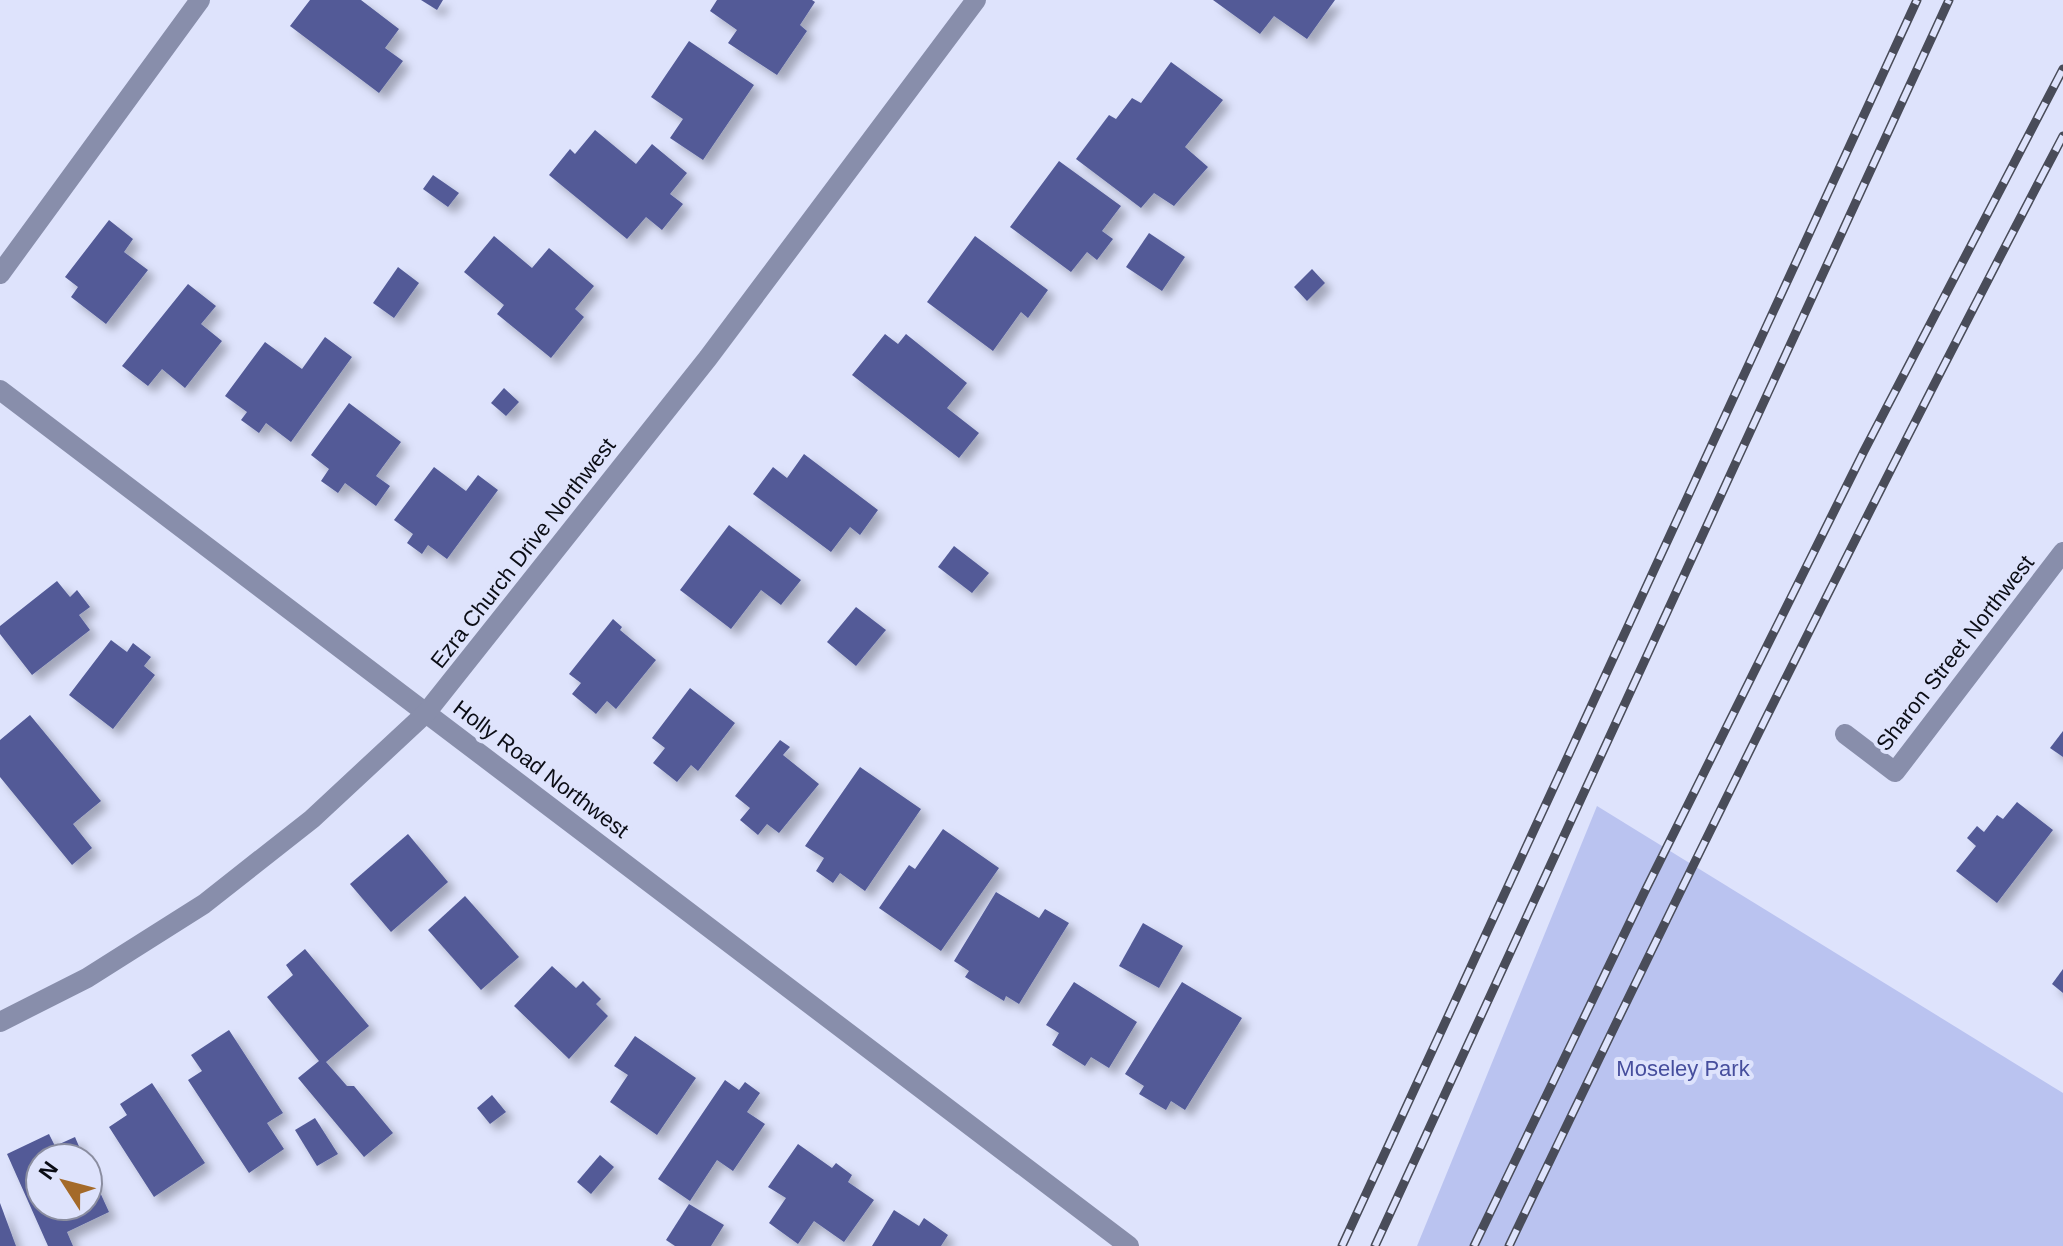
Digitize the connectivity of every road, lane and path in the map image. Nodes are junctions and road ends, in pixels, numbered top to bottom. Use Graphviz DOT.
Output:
graph roads {
  1 [pos="200,0"];
  2 [pos="976,0"];
  3 [pos="0,274"];
  4 [pos="0,390"];
  5 [pos="2063,552"];
  6 [pos="426,713"];
  7 [pos="1845,734"];
  8 [pos="0,1022"];
  9 [pos="1129,1246"];
  1 -- 3 [label="street"];
  2 -- 6 [label="street, Ezra Church Drive Northwest"];
  4 -- 6 [label="street, Holly Road Northwest"];
  5 -- 7 [label="street, Sharon Street Northwest"];
  6 -- 8 [label="street, Ezra Church Drive Northwest"];
  6 -- 9 [label="street, Holly Road Northwest"];
}
